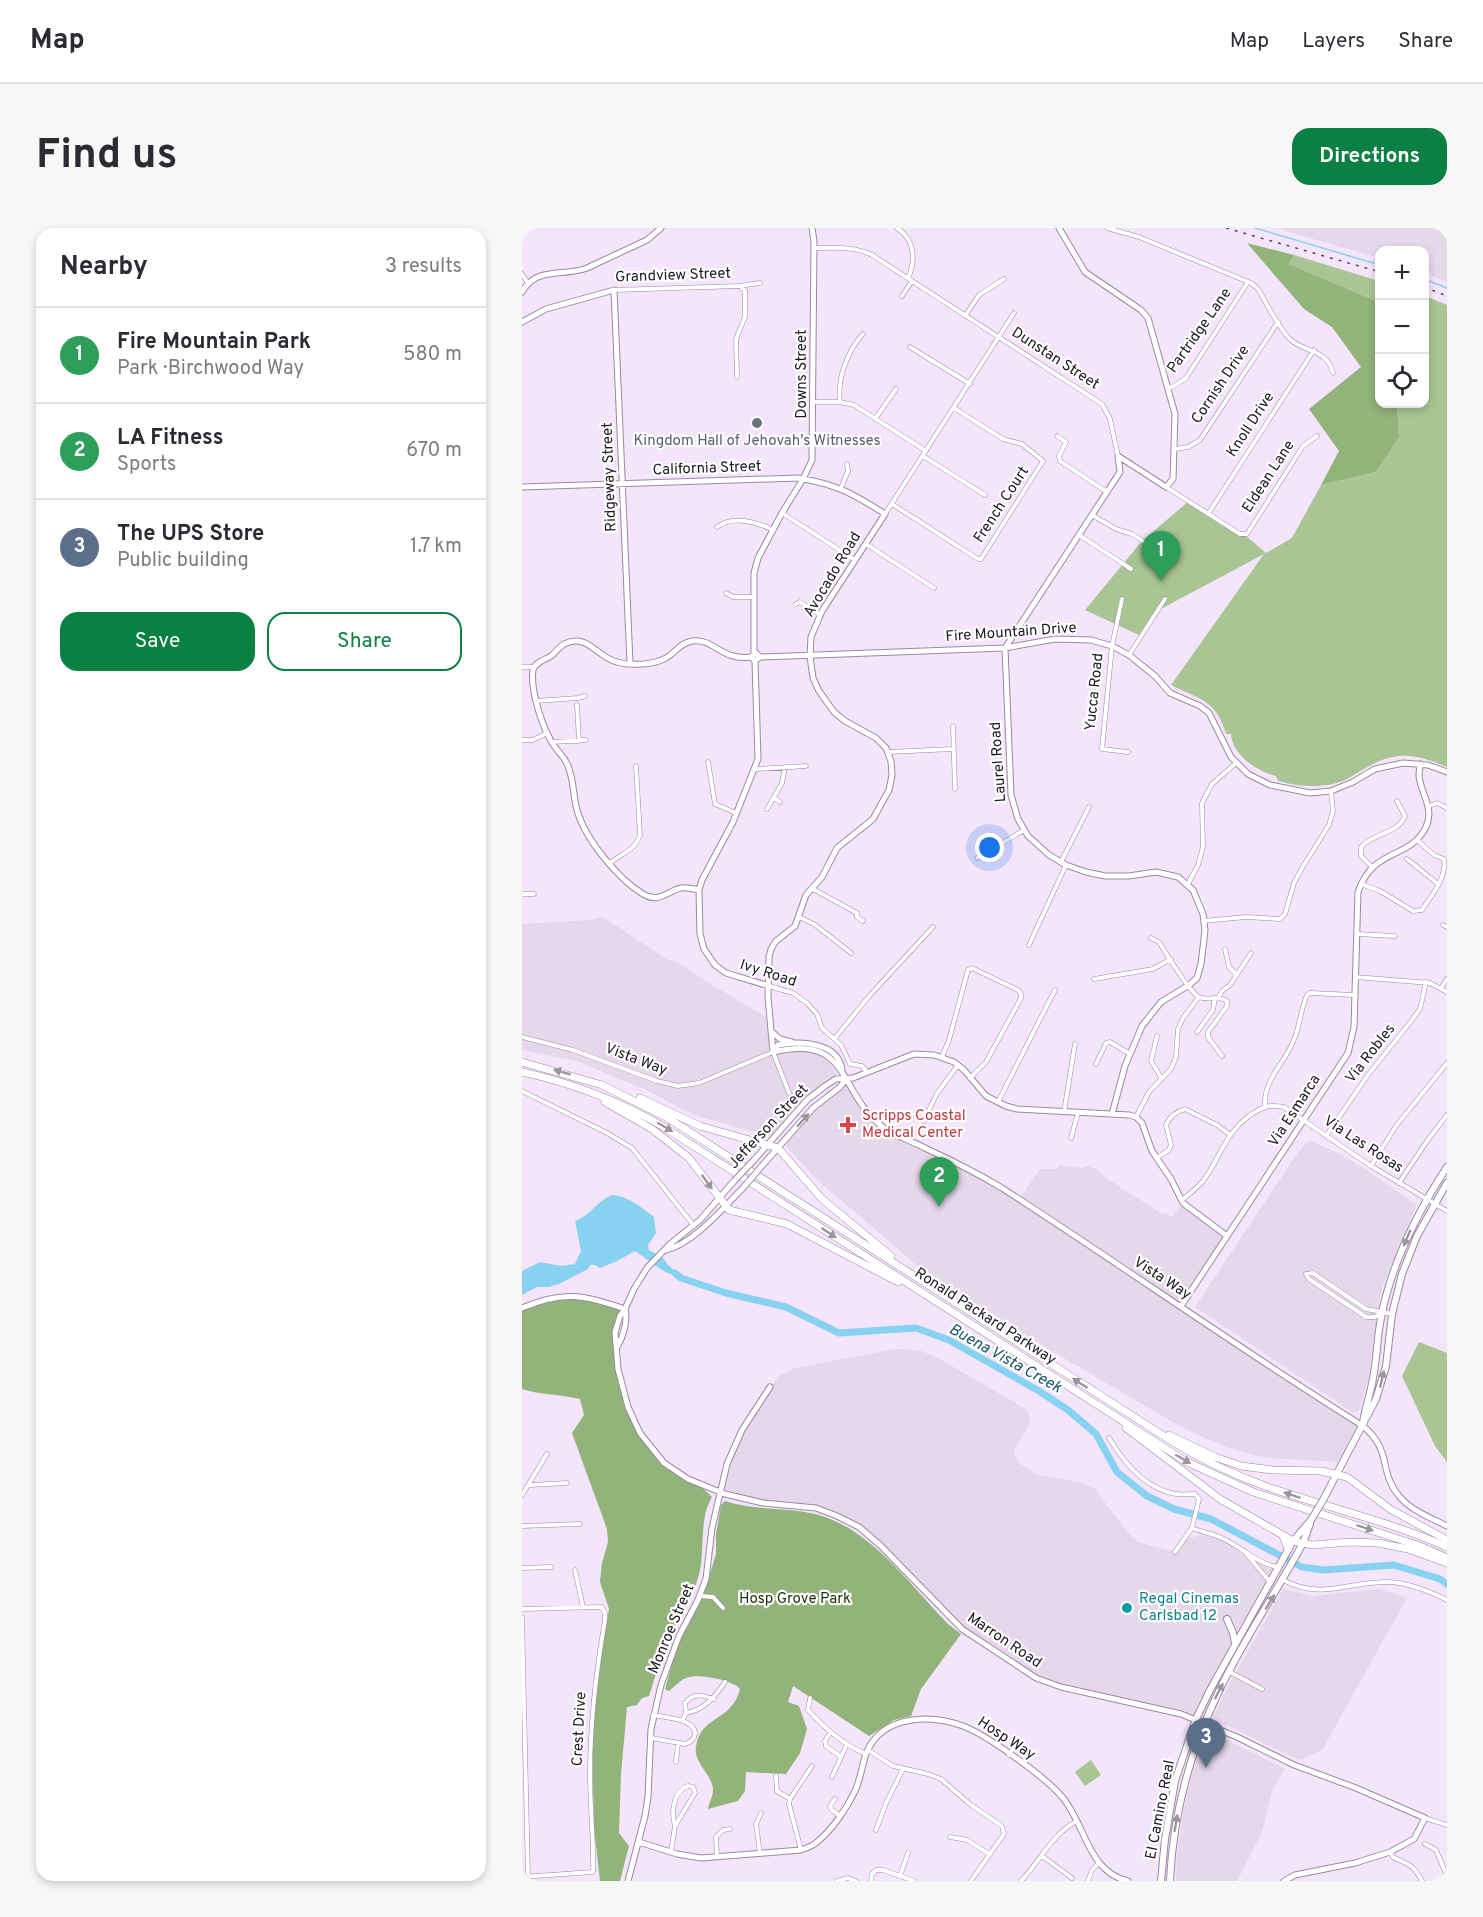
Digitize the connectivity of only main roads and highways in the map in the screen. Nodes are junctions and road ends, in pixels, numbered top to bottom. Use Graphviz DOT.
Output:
graph roads {
  1 [pos="522,1062"];
  2 [pos="522,1072"];
  3 [pos="602,1085"];
  4 [pos="574,1086"];
  5 [pos="1447,1167"];
  6 [pos="1447,1183"];
  7 [pos="941,1294"];
  8 [pos="945,1308"];
  9 [pos="1098,1406"];
  10 [pos="1129,1414"];
  11 [pos="1363,1426"];
  12 [pos="1338,1474"];
  13 [pos="1311,1520"];
  14 [pos="1281,1534"];
  15 [pos="1447,1540"];
  16 [pos="1293,1541"];
  17 [pos="1303,1544"];
  18 [pos="1447,1547"];
  19 [pos="1288,1549"];
  20 [pos="1447,1558"];
  21 [pos="1447,1563"];
  22 [pos="1227,1619"];
  23 [pos="1235,1643"];
  24 [pos="1161,1881"];
  25 [pos="1170,1881"];
  3 -- 1 [label="highway, Ronald Packard Parkway, one-way"];
  2 -- 4 [label="highway, Ronald Packard Parkway"];
  3 -- 7 [label="highway, Ronald Packard Parkway"];
  3 -- 7 [label="highway"];
  4 -- 8 [label="highway, Ronald Packard Parkway, one-way"];
  4 -- 8 [label="highway, one-way"];
  5 -- 11 [label="main road, one-way"];
  11 -- 6 [label="main road, one-way"];
  10 -- 7 [label="highway, Ronald Packard Parkway, one-way"];
  8 -- 9 [label="highway, Ronald Packard Parkway"];
  9 -- 14 [label="highway"];
  9 -- 20 [label="highway, Ronald Packard Parkway, one-way"];
  10 -- 12 [label="highway"];
  18 -- 10 [label="highway, Ronald Packard Parkway, one-way"];
  11 -- 12 [label="main road"];
  12 -- 13 [label="main road, bridge"];
  12 -- 15 [label="highway"];
  13 -- 16 [label="main road, El Camino Real"];
  13 -- 17 [label="main road, El Camino Real"];
  14 -- 16 [label="highway"];
  14 -- 19 [label="highway"];
  16 -- 17 [label="highway"];
  16 -- 19 [label="main road, El Camino Real"];
  17 -- 21 [label="highway"];
  25 -- 17 [label="main road, El Camino Real, one-way"];
  19 -- 23 [label="main road, El Camino Real"];
  22 -- 23 [label="main road"];
  23 -- 24 [label="main road, El Camino Real"];
}
